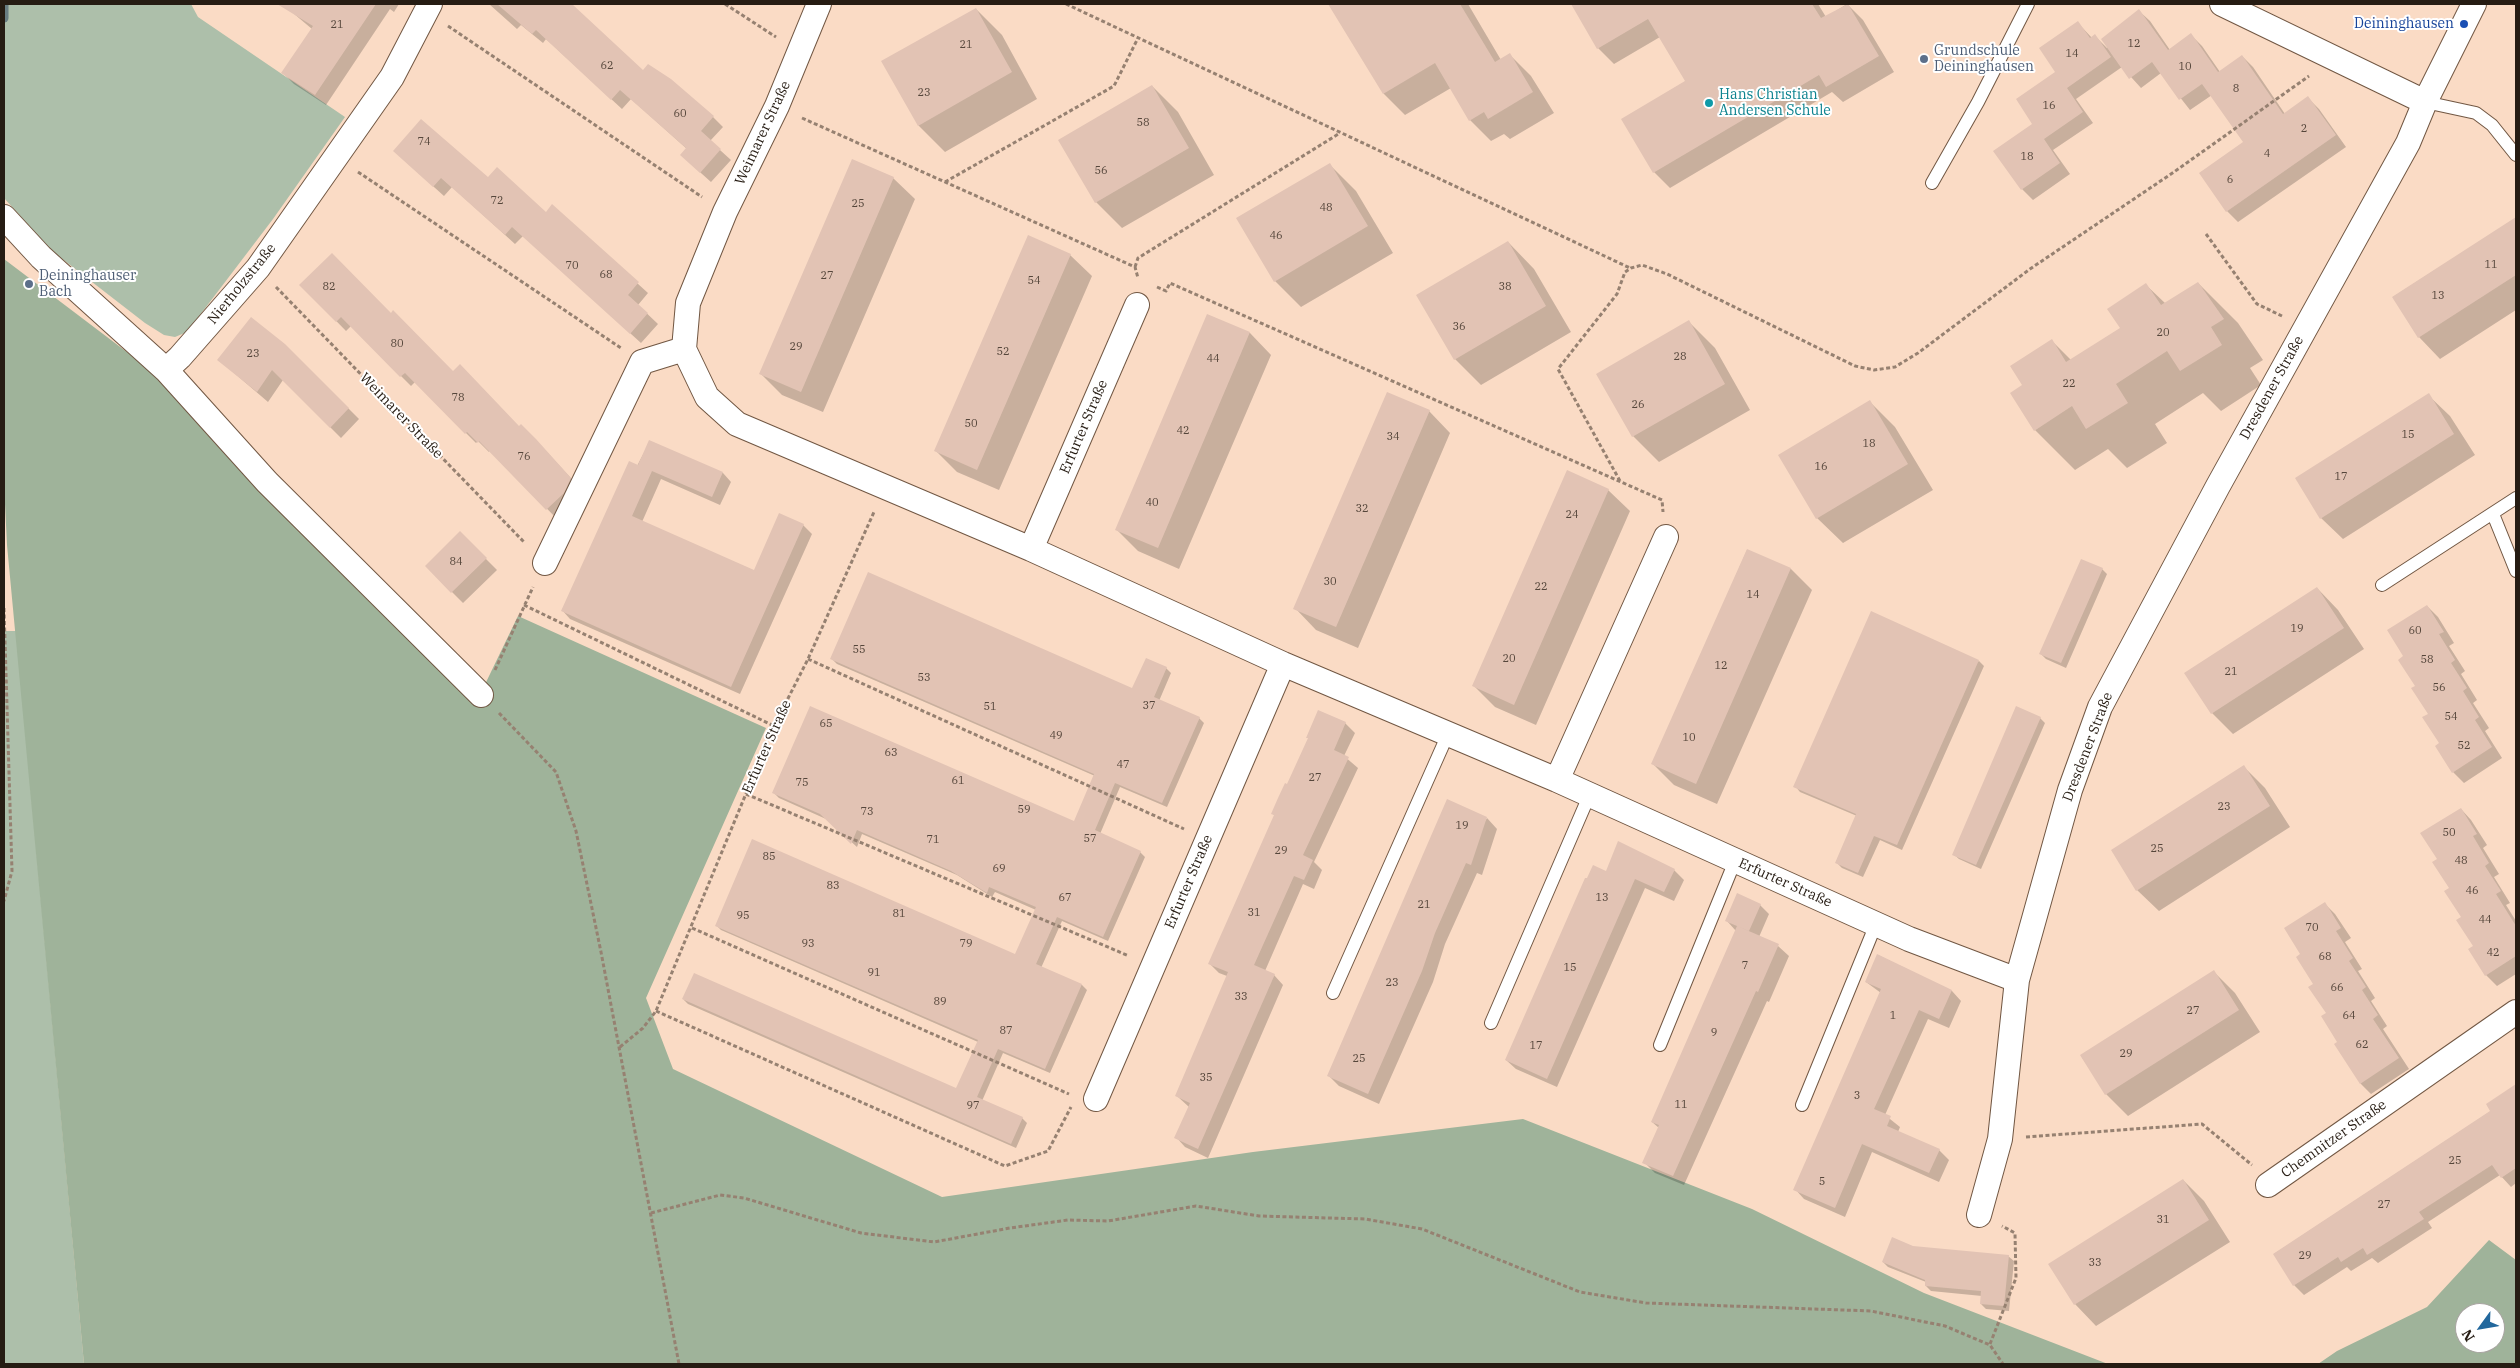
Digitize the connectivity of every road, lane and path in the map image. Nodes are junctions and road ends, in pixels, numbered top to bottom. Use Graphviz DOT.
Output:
graph roads {
  1 [pos="726,4"];
  2 [pos="819,4"];
  3 [pos="1066,4"];
  4 [pos="2028,4"];
  5 [pos="2222,4"];
  6 [pos="2474,4"];
  7 [pos="427,8"];
  8 [pos="1138,38"];
  9 [pos="799,52"];
  10 [pos="2334,58"];
  11 [pos="2425,102"];
  12 [pos="777,106"];
  13 [pos="1341,133"];
  14 [pos="2516,155"];
  15 [pos="337,156"];
  16 [pos="944,183"];
  17 [pos="1932,183"];
  18 [pos="725,212"];
  19 [pos="4,217"];
  20 [pos="2206,234"];
  21 [pos="1134,267"];
  22 [pos="258,268"];
  23 [pos="1631,268"];
  24 [pos="1144,281"];
  25 [pos="1152,284"];
  26 [pos="1137,305"];
  27 [pos="2305,328"];
  28 [pos="684,349"];
  29 [pos="642,362"];
  30 [pos="166,370"];
  31 [pos="1620,481"];
  32 [pos="886,486"];
  33 [pos="2516,498"];
  34 [pos="2493,514"];
  35 [pos="1666,537"];
  36 [pos="1031,549"];
  37 [pos="545,563"];
  38 [pos="2516,571"];
  39 [pos="2382,585"];
  40 [pos="524,605"];
  41 [pos="4,608"];
  42 [pos="808,659"];
  43 [pos="1283,664"];
  44 [pos="481,694"];
  45 [pos="774,726"];
  46 [pos="1448,734"];
  47 [pos="1557,780"];
  48 [pos="746,794"];
  49 [pos="1589,796"];
  50 [pos="1207,840"];
  51 [pos="1735,861"];
  52 [pos="4,901"];
  53 [pos="1876,924"];
  54 [pos="692,928"];
  55 [pos="1152,966"];
  56 [pos="2016,980"];
  57 [pos="1333,992"];
  58 [pos="656,1011"];
  59 [pos="2516,1012"];
  60 [pos="1491,1023"];
  61 [pos="1660,1045"];
  62 [pos="619,1047"];
  63 [pos="1086,1098"];
  64 [pos="1802,1105"];
  65 [pos="2000,1140"];
  66 [pos="2268,1185"];
  67 [pos="651,1213"];
  68 [pos="1979,1215"];
  69 [pos="1990,1345"];
  70 [pos="679,1364"];
  71 [pos="2003,1364"];
  1 -- 9 [label="path"];
  2 -- 9 [label="street, Weimarer Straße"];
  3 -- 8 [label="path"];
  4 -- 17 [label="lane"];
  5 -- 10 [label="street"];
  6 -- 11 [label="street, Dresdener Straße"];
  7 -- 15 [label="street, Nierholzstraße"];
  7 -- 18 [label="path"];
  8 -- 13 [label="path"];
  8 -- 16 [label="path"];
  9 -- 12 [label="street, Weimarer Straße"];
  10 -- 11 [label="street"];
  10 -- 23 [label="path"];
  11 -- 14 [label="lane"];
  11 -- 27 [label="street, Dresdener Straße"];
  12 -- 16 [label="path"];
  12 -- 18 [label="street, Weimarer Straße"];
  13 -- 21 [label="path"];
  13 -- 23 [label="path"];
  15 -- 22 [label="street, Nierholzstraße"];
  15 -- 29 [label="path"];
  16 -- 21 [label="path"];
  18 -- 28 [label="street, Weimarer Straße"];
  19 -- 30 [label="street"];
  20 -- 27 [label="path"];
  21 -- 24 [label="path"];
  22 -- 30 [label="street, Nierholzstraße"];
  22 -- 37 [label="path, Weimarer Straße"];
  23 -- 31 [label="path"];
  25 -- 31 [label="path"];
  26 -- 36 [label="street, Erfurter Straße"];
  27 -- 56 [label="street, Dresdener Straße"];
  28 -- 29 [label="street"];
  28 -- 32 [label="street, Erfurter Straße"];
  29 -- 37 [label="street"];
  30 -- 44 [label="street"];
  31 -- 35 [label="path"];
  32 -- 36 [label="street, Erfurter Straße"];
  32 -- 42 [label="path, Erfurter Straße"];
  33 -- 34 [label="lane"];
  34 -- 38 [label="lane"];
  34 -- 39 [label="lane"];
  35 -- 47 [label="street"];
  36 -- 43 [label="street, Erfurter Straße"];
  37 -- 40 [label="path"];
  40 -- 44 [label="path"];
  40 -- 45 [label="path"];
  41 -- 52 [label="path"];
  42 -- 45 [label="path, Erfurter Straße"];
  42 -- 50 [label="path"];
  43 -- 46 [label="street, Erfurter Straße"];
  43 -- 50 [label="street, Erfurter Straße"];
  44 -- 62 [label="path"];
  45 -- 48 [label="path, Erfurter Straße"];
  46 -- 47 [label="street, Erfurter Straße"];
  46 -- 57 [label="lane"];
  47 -- 49 [label="street, Erfurter Straße"];
  48 -- 54 [label="path, Erfurter Straße"];
  48 -- 55 [label="path"];
  49 -- 51 [label="street, Erfurter Straße"];
  49 -- 60 [label="lane"];
  50 -- 55 [label="street, Erfurter Straße"];
  51 -- 53 [label="street, Erfurter Straße"];
  51 -- 61 [label="lane"];
  53 -- 56 [label="street, Erfurter Straße"];
  53 -- 64 [label="lane"];
  54 -- 58 [label="path, Erfurter Straße"];
  54 -- 63 [label="path"];
  55 -- 63 [label="street, Erfurter Straße"];
  56 -- 65 [label="street, Dresdener Straße"];
  58 -- 62 [label="path, Erfurter Straße"];
  58 -- 63 [label="path"];
  59 -- 66 [label="street, Chemnitzer Straße"];
  62 -- 67 [label="path"];
  65 -- 66 [label="path, Chemnitzer Straße"];
  65 -- 68 [label="street, Dresdener Straße"];
  67 -- 69 [label="path"];
  67 -- 70 [label="path"];
  68 -- 69 [label="path"];
  69 -- 71 [label="path"];
}
